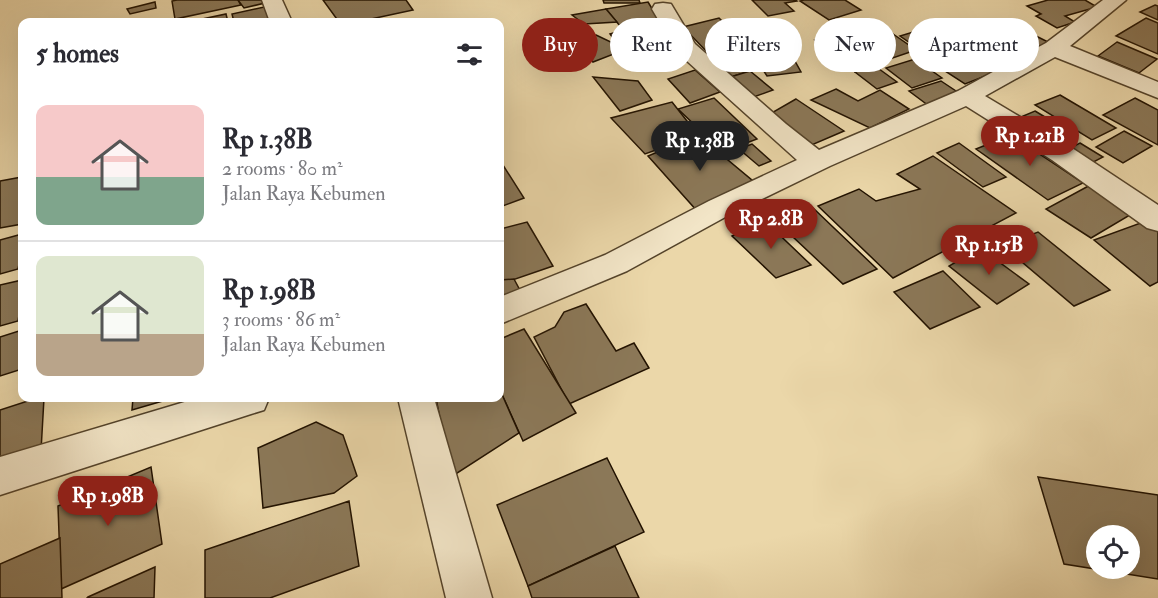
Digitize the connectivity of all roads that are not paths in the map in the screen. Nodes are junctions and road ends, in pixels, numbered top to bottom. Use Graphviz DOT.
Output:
graph roads {
  1 [pos="272,0"];
  2 [pos="1116,0"];
  3 [pos="663,9"];
  4 [pos="279,18"];
  5 [pos="1054,48"];
  6 [pos="1158,91"];
  7 [pos="967,96"];
  8 [pos="817,162"];
  9 [pos="1158,220"];
  10 [pos="504,309"];
  11 [pos="238,402"];
  12 [pos="417,402"];
  13 [pos="0,476"];
  14 [pos="469,598"];
  1 -- 4 [label="street"];
  2 -- 5 [label="street"];
  3 -- 8 [label="street"];
  5 -- 6 [label="street"];
  5 -- 7 [label="street"];
  7 -- 8 [label="street"];
  7 -- 9 [label="street"];
  8 -- 10 [label="street"];
  11 -- 13 [label="street"];
  12 -- 14 [label="street"];
}
